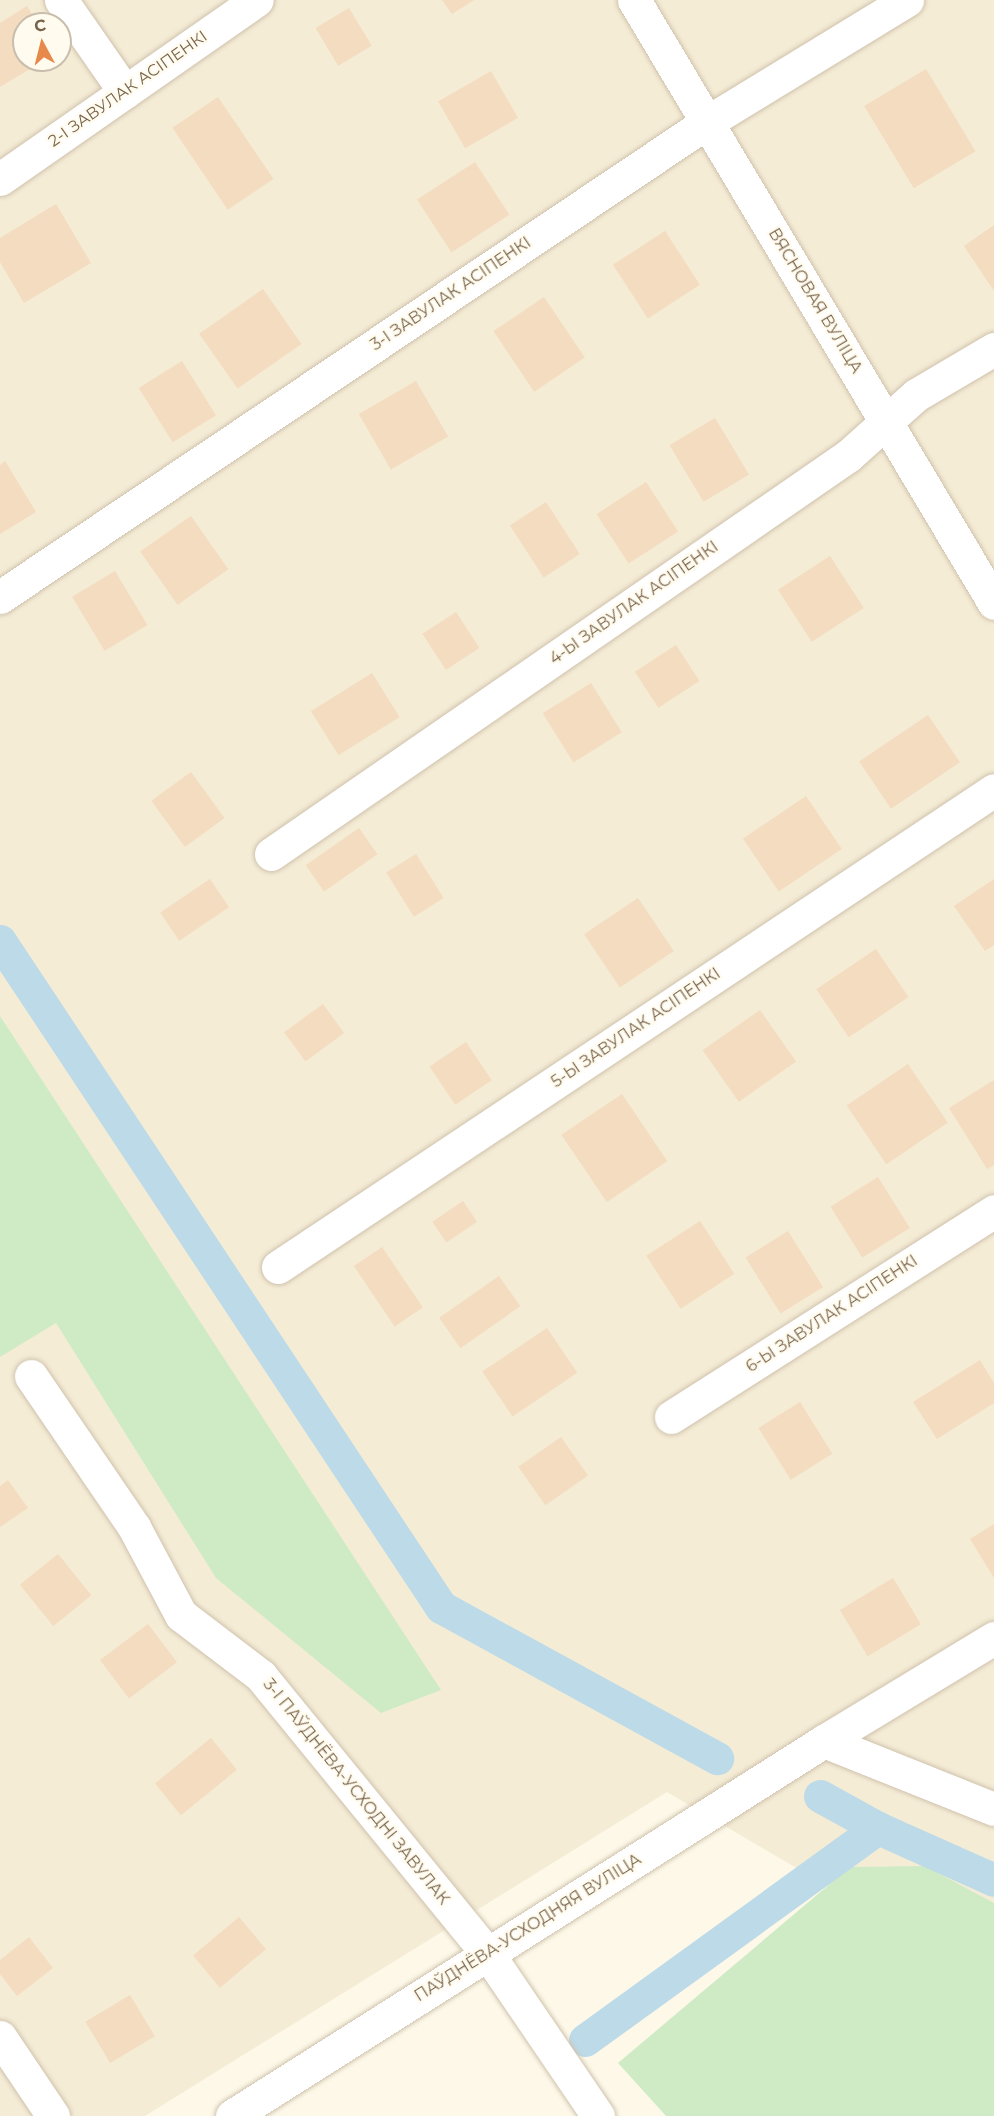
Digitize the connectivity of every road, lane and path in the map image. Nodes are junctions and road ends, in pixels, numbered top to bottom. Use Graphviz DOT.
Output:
graph roads {
  1 [pos="61,0"];
  2 [pos="257,0"];
  3 [pos="634,0"];
  4 [pos="907,0"];
  5 [pos="125,92"];
  6 [pos="709,121"];
  7 [pos="0,179"];
  8 [pos="994,349"];
  9 [pos="886,420"];
  10 [pos="0,597"];
  11 [pos="994,603"];
  12 [pos="994,790"];
  13 [pos="271,854"];
  14 [pos="994,1211"];
  15 [pos="278,1267"];
  16 [pos="31,1376"];
  17 [pos="671,1417"];
  18 [pos="994,1638"];
  19 [pos="824,1741"];
  20 [pos="994,1809"];
  21 [pos="488,1954"];
  22 [pos="0,2037"];
  23 [pos="53,2116"];
  24 [pos="232,2116"];
  25 [pos="598,2116"];
  1 -- 5 [label="street"];
  2 -- 5 [label="street, 2-І ЗАВУЛАК АСІПЕНКІ"];
  3 -- 6 [label="street, ВЯСНОВАЯ ВУЛІЦА"];
  4 -- 6 [label="street, 3-І ЗАВУЛАК АСІПЕНКІ"];
  5 -- 7 [label="street, 2-І ЗАВУЛАК АСІПЕНКІ"];
  6 -- 9 [label="street, ВЯСНОВАЯ ВУЛІЦА"];
  6 -- 10 [label="street, 3-І ЗАВУЛАК АСІПЕНКІ"];
  8 -- 9 [label="street, 4-Ы ЗАВУЛАК АСІПЕНКІ"];
  9 -- 11 [label="street, ВЯСНОВАЯ ВУЛІЦА"];
  9 -- 13 [label="street, 4-Ы ЗАВУЛАК АСІПЕНКІ"];
  12 -- 15 [label="street, 5-Ы ЗАВУЛАК АСІПЕНКІ"];
  14 -- 17 [label="street, 6-Ы ЗАВУЛАК АСІПЕНКІ"];
  16 -- 21 [label="street, 3-І ПАЎДНЁВА-УСХОДНІ ЗАВУЛАК"];
  18 -- 19 [label="street, ПАЎДНЁВА-УСХОДНЯЯ ВУЛІЦА"];
  19 -- 20 [label="street"];
  19 -- 21 [label="street, ПАЎДНЁВА-УСХОДНЯЯ ВУЛІЦА"];
  21 -- 24 [label="street, ПАЎДНЁВА-УСХОДНЯЯ ВУЛІЦА"];
  21 -- 25 [label="street, 3-І ПАЎДНЁВА-УСХОДНІ ЗАВУЛАК"];
  22 -- 23 [label="street"];
}
